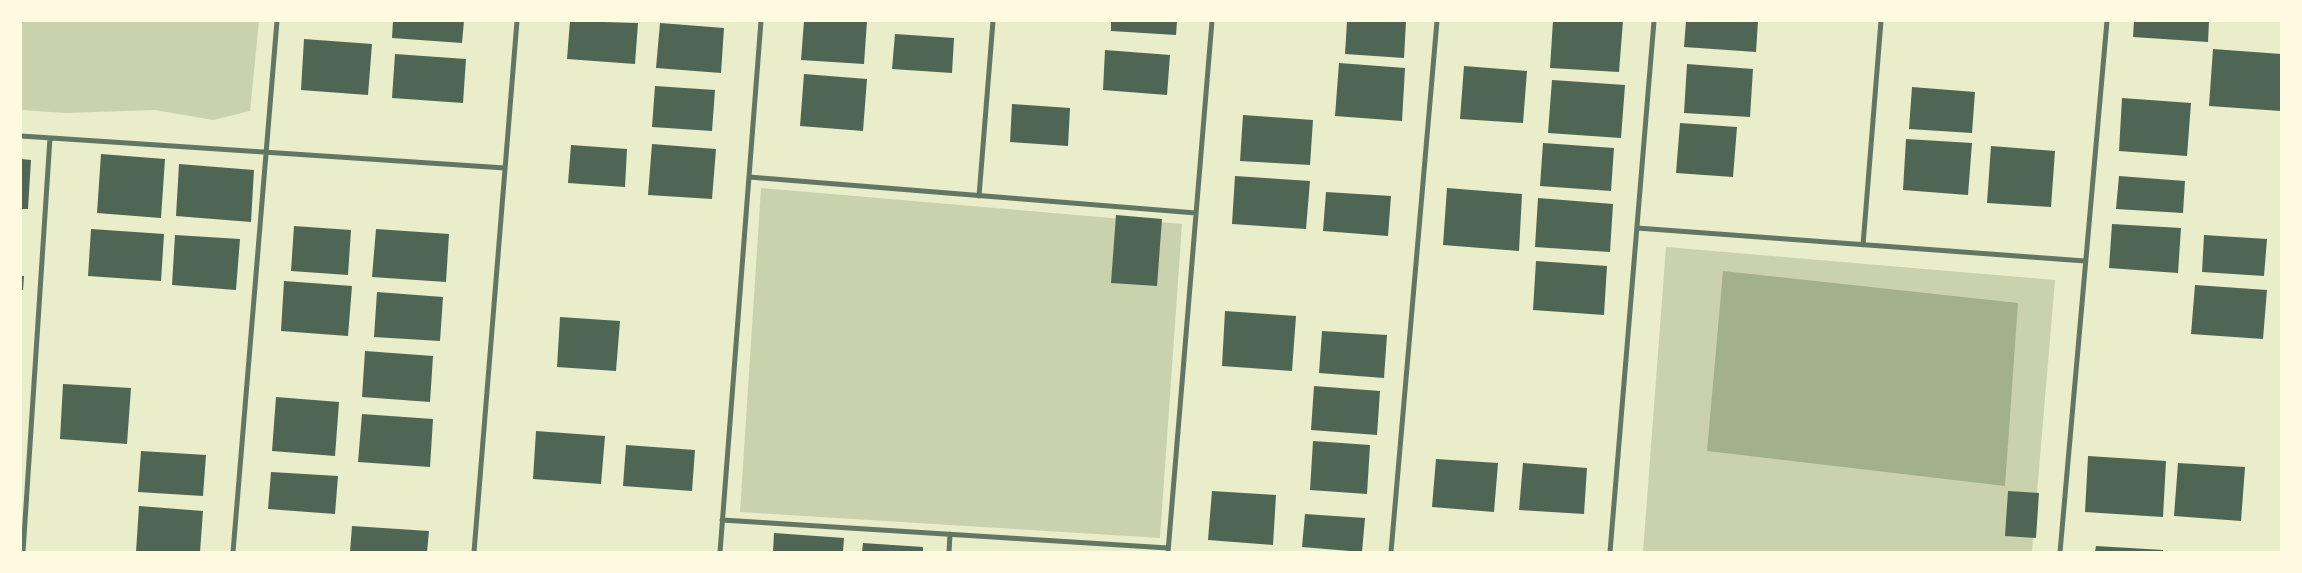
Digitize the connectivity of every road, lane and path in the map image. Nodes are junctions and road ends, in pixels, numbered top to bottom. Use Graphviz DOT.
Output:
graph roads {
  1 [pos="277,21"];
  2 [pos="517,21"];
  3 [pos="761,21"];
  4 [pos="993,21"];
  5 [pos="1212,21"];
  6 [pos="1437,21"];
  7 [pos="1654,21"];
  8 [pos="1881,21"];
  9 [pos="2107,21"];
  10 [pos="21,136"];
  11 [pos="50,138"];
  12 [pos="266,152"];
  13 [pos="505,168"];
  14 [pos="749,177"];
  15 [pos="979,196"];
  16 [pos="1196,213"];
  17 [pos="1637,228"];
  18 [pos="1863,245"];
  19 [pos="2086,261"];
  20 [pos="722,520"];
  21 [pos="950,534"];
  22 [pos="1168,550"];
  23 [pos="23,552"];
  24 [pos="233,552"];
  25 [pos="474,552"];
  26 [pos="720,552"];
  27 [pos="949,552"];
  28 [pos="1391,552"];
  29 [pos="1610,552"];
  30 [pos="2060,552"];
  1 -- 12 [label="street"];
  2 -- 13 [label="street"];
  3 -- 14 [label="street"];
  4 -- 15 [label="street"];
  5 -- 16 [label="street"];
  6 -- 28 [label="street"];
  7 -- 17 [label="street"];
  8 -- 18 [label="street"];
  9 -- 19 [label="street"];
  10 -- 11 [label="street"];
  11 -- 12 [label="street"];
  11 -- 23 [label="street"];
  12 -- 13 [label="street"];
  12 -- 24 [label="street"];
  13 -- 25 [label="street"];
  14 -- 15 [label="street"];
  14 -- 20 [label="street"];
  15 -- 16 [label="street"];
  16 -- 22 [label="street"];
  17 -- 18 [label="street"];
  17 -- 29 [label="street"];
  18 -- 19 [label="street"];
  19 -- 30 [label="street"];
  20 -- 21 [label="street"];
  20 -- 26 [label="street"];
  21 -- 22 [label="street"];
  21 -- 27 [label="street"];
}
